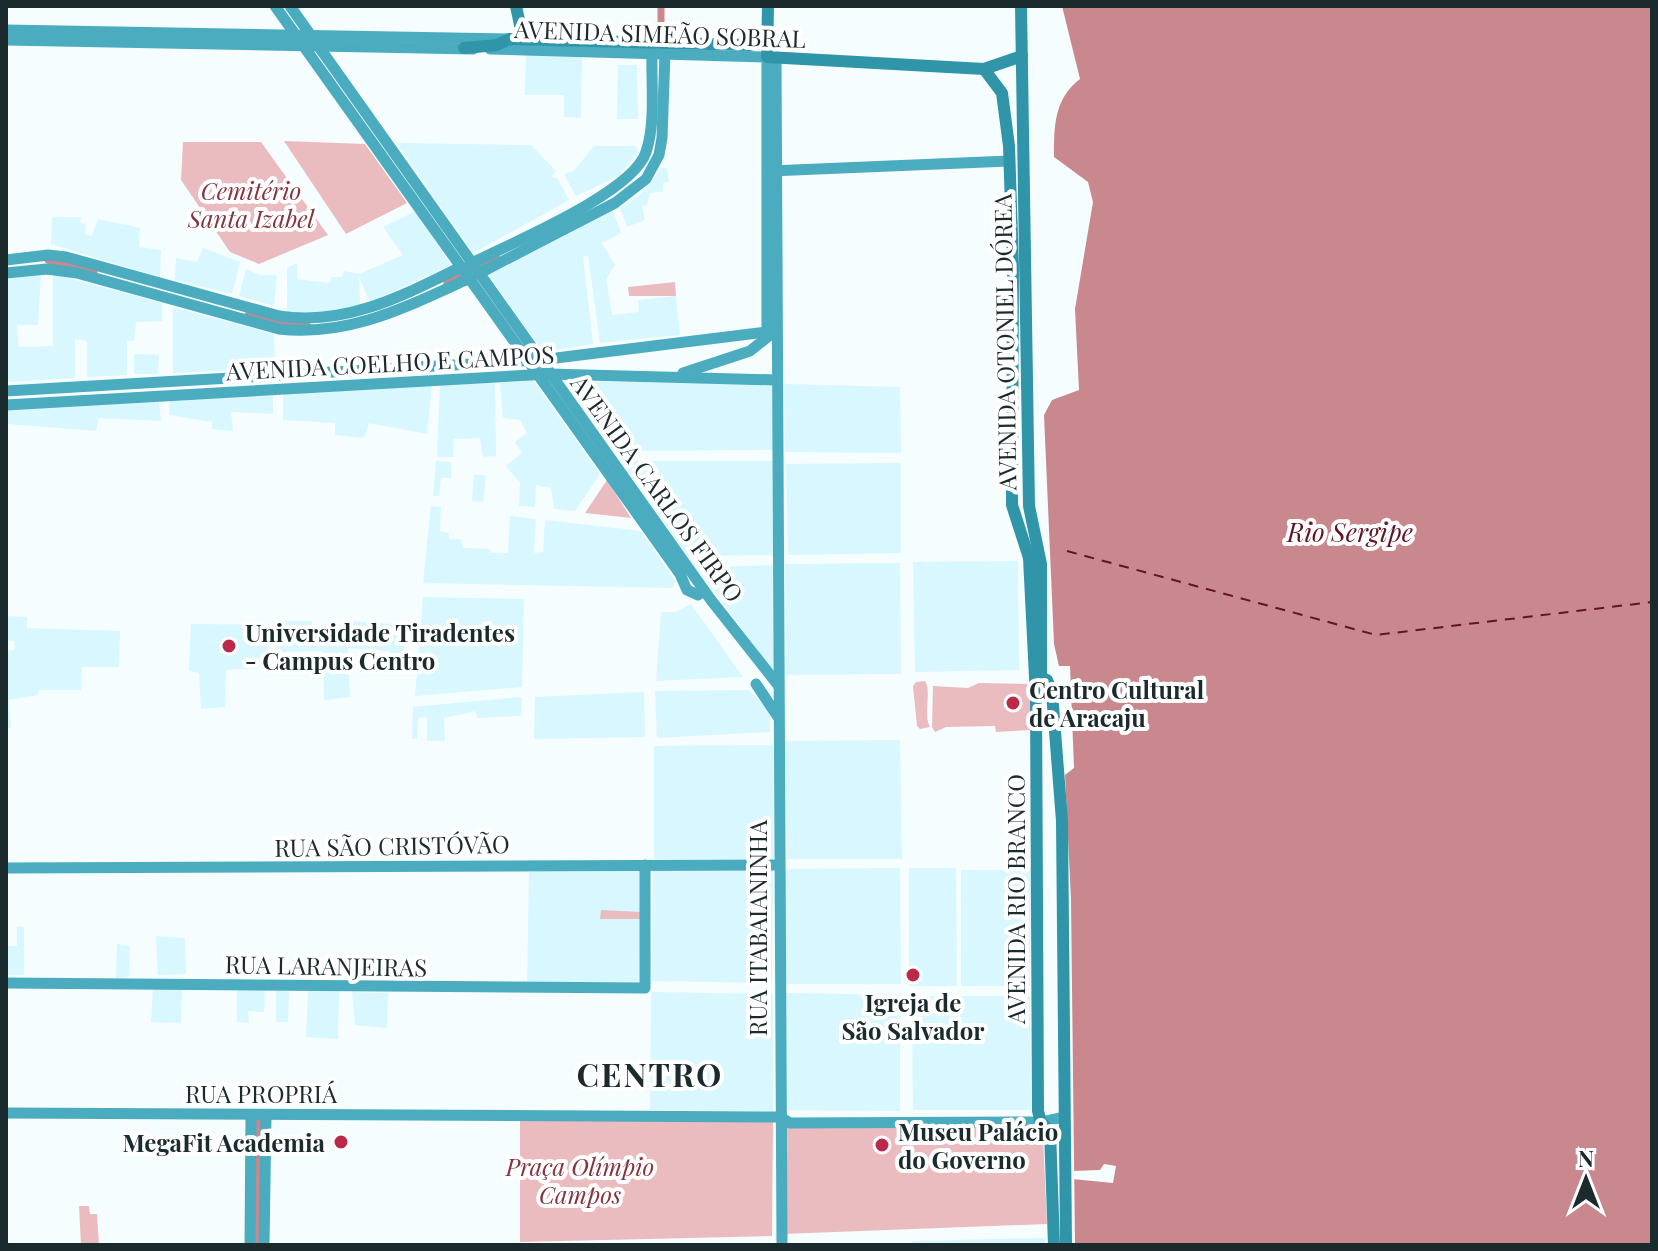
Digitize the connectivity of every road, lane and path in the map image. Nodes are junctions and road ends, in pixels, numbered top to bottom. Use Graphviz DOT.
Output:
graph roads {
  1 [pos="275,6"];
  2 [pos="290,6"];
  3 [pos="768,6"];
  4 [pos="776,6"];
  5 [pos="1021,6"];
  6 [pos="516,12"];
  7 [pos="6,30"];
  8 [pos="768,33"];
  9 [pos="509,39"];
  10 [pos="536,39"];
  11 [pos="6,40"];
  12 [pos="306,40"];
  13 [pos="464,48"];
  14 [pos="660,48"];
  15 [pos="1022,56"];
  16 [pos="772,58"];
  17 [pos="984,69"];
  18 [pos="1009,161"];
  19 [pos="772,171"];
  20 [pos="6,260"];
  21 [pos="469,271"];
  22 [pos="6,273"];
  23 [pos="771,331"];
  24 [pos="540,360"];
  25 [pos="526,361"];
  26 [pos="549,374"];
  27 [pos="536,375"];
  28 [pos="670,377"];
  29 [pos="777,380"];
  30 [pos="6,391"];
  31 [pos="6,405"];
  32 [pos="704,591"];
  33 [pos="1037,676"];
  34 [pos="756,684"];
  35 [pos="778,685"];
  36 [pos="778,718"];
  37 [pos="645,865"];
  38 [pos="779,865"];
  39 [pos="6,868"];
  40 [pos="6,983"];
  41 [pos="6,1113"];
  42 [pos="257,1117"];
  43 [pos="780,1117"];
  44 [pos="1064,1117"];
  45 [pos="1041,1122"];
  46 [pos="250,1245"];
  47 [pos="264,1245"];
  48 [pos="782,1245"];
  49 [pos="1054,1245"];
  50 [pos="1066,1245"];
  1 -- 12 [label="main road"];
  2 -- 12 [label="main road"];
  3 -- 8 [label="main road"];
  4 -- 16 [label="main road"];
  5 -- 15 [label="main road, AVENIDA OTONIEL DÓREA"];
  6 -- 9 [label="main road, AVENIDA SIMEÃO SOBRAL"];
  6 -- 10 [label="main road"];
  7 -- 12 [label="main road, AVENIDA SIMEÃO SOBRAL"];
  8 -- 14 [label="main road, AVENIDA SIMEÃO SOBRAL"];
  8 -- 16 [label="main road"];
  9 -- 10 [label="main road, AVENIDA SIMEÃO SOBRAL"];
  9 -- 12 [label="main road, AVENIDA SIMEÃO SOBRAL"];
  9 -- 13 [label="main road"];
  10 -- 14 [label="main road, AVENIDA SIMEÃO SOBRAL"];
  11 -- 12 [label="main road, AVENIDA SIMEÃO SOBRAL"];
  12 -- 13 [label="main road, AVENIDA SIMEÃO SOBRAL"];
  12 -- 21 [label="main road"];
  13 -- 14 [label="main road, AVENIDA SIMEÃO SOBRAL"];
  14 -- 16 [label="main road, AVENIDA SIMEÃO SOBRAL"];
  14 -- 21 [label="main road"];
  15 -- 17 [label="main road, AVENIDA SIMEÃO SOBRAL"];
  15 -- 33 [label="main road, AVENIDA OTONIEL DÓREA"];
  16 -- 17 [label="main road, AVENIDA SIMEÃO SOBRAL"];
  16 -- 19 [label="main road, RUA ITABAIANINHA"];
  17 -- 18 [label="main road, AVENIDA OTONIEL DÓREA"];
  18 -- 19 [label="main road"];
  18 -- 33 [label="main road, AVENIDA OTONIEL DÓREA"];
  19 -- 23 [label="main road, RUA ITABAIANINHA"];
  20 -- 21 [label="main road"];
  21 -- 22 [label="main road"];
  21 -- 24 [label="main road, AVENIDA CARLOS FIRPO"];
  21 -- 25 [label="main road, AVENIDA CARLOS FIRPO"];
  23 -- 24 [label="main road, AVENIDA COELHO E CAMPOS"];
  23 -- 28 [label="main road"];
  23 -- 29 [label="main road, RUA ITABAIANINHA"];
  24 -- 25 [label="main road, AVENIDA COELHO E CAMPOS"];
  24 -- 26 [label="main road, AVENIDA CARLOS FIRPO"];
  25 -- 27 [label="main road, AVENIDA CARLOS FIRPO"];
  25 -- 30 [label="main road, AVENIDA COELHO E CAMPOS"];
  26 -- 27 [label="main road, AVENIDA COELHO E CAMPOS"];
  26 -- 28 [label="main road, AVENIDA COELHO E CAMPOS"];
  26 -- 32 [label="main road, AVENIDA CARLOS FIRPO"];
  27 -- 31 [label="main road, AVENIDA COELHO E CAMPOS"];
  27 -- 32 [label="main road, AVENIDA CARLOS FIRPO"];
  28 -- 29 [label="main road, AVENIDA COELHO E CAMPOS"];
  29 -- 35 [label="main road, RUA ITABAIANINHA"];
  32 -- 35 [label="main road, AVENIDA CARLOS FIRPO"];
  33 -- 44 [label="main road, AVENIDA RIO BRANCO"];
  33 -- 45 [label="main road, AVENIDA RIO BRANCO"];
  34 -- 36 [label="main road"];
  35 -- 36 [label="main road, RUA ITABAIANINHA"];
  36 -- 38 [label="main road, RUA ITABAIANINHA"];
  37 -- 38 [label="main road, RUA SÃO CRISTÓVÃO"];
  37 -- 39 [label="main road, RUA SÃO CRISTÓVÃO"];
  37 -- 40 [label="main road, RUA LARANJEIRAS"];
  38 -- 43 [label="main road, RUA ITABAIANINHA"];
  41 -- 42 [label="main road, RUA PROPRIÁ"];
  42 -- 43 [label="main road, RUA PROPRIÁ"];
  42 -- 46 [label="main road"];
  42 -- 47 [label="main road"];
  43 -- 45 [label="main road"];
  43 -- 48 [label="main road, RUA ITABAIANINHA"];
  44 -- 45 [label="main road"];
  44 -- 50 [label="main road, AVENIDA RIO BRANCO"];
  45 -- 49 [label="main road, AVENIDA RIO BRANCO"];
}
